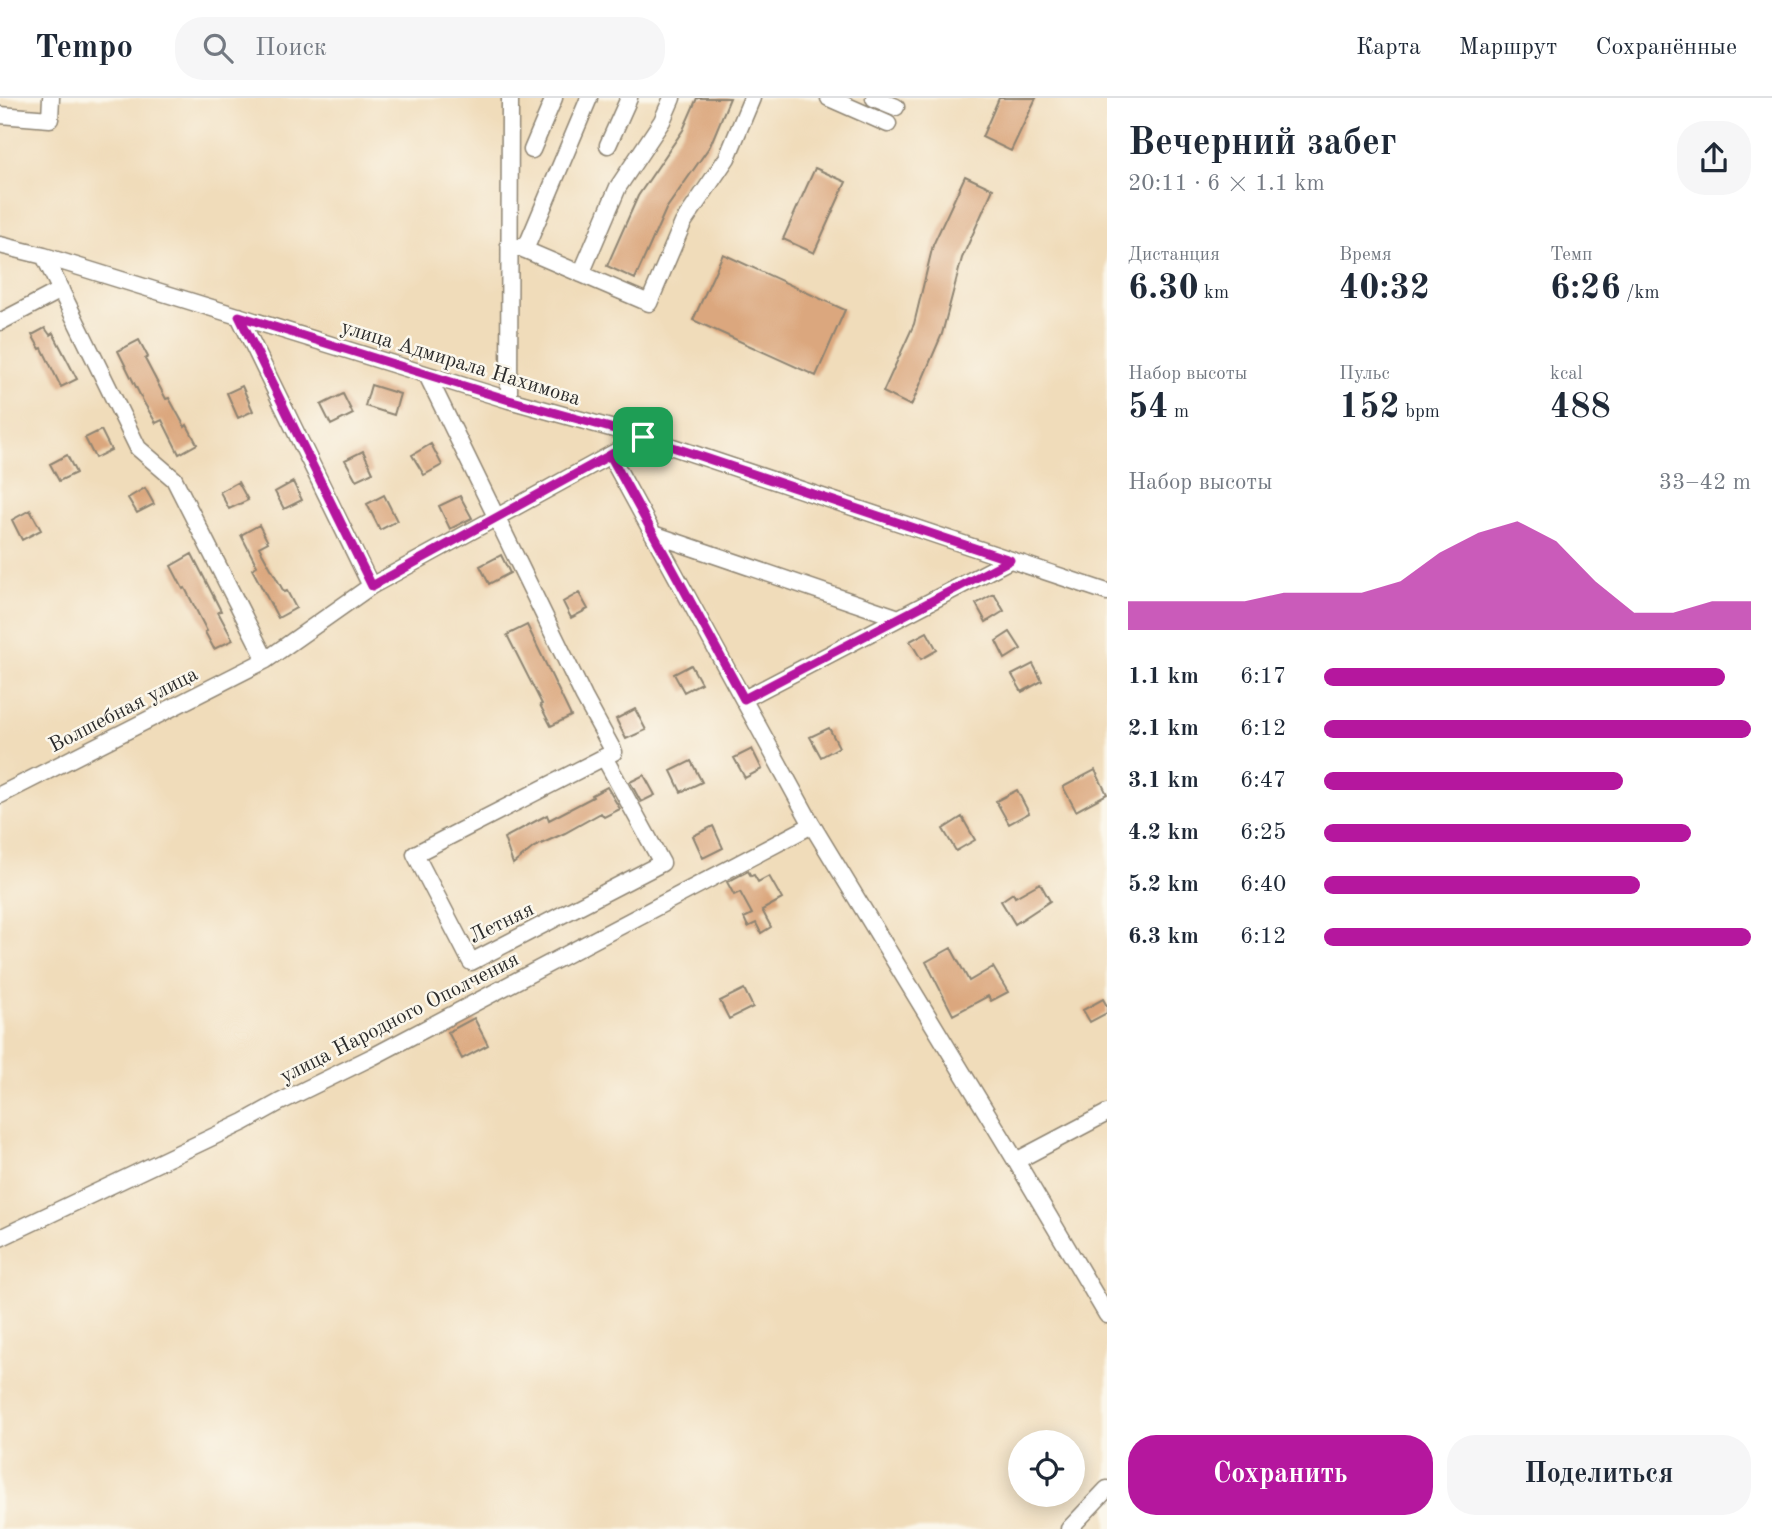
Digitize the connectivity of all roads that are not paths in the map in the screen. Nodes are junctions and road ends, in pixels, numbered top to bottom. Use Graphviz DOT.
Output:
graph roads {
  1 [pos="51,98"];
  2 [pos="510,98"];
  3 [pos="554,98"];
  4 [pos="589,98"];
  5 [pos="629,98"];
  6 [pos="672,98"];
  7 [pos="752,98"];
  8 [pos="829,98"];
  9 [pos="874,98"];
  10 [pos="895,107"];
  11 [pos="0,115"];
  12 [pos="888,124"];
  13 [pos="608,145"];
  14 [pos="532,150"];
  15 [pos="509,243"];
  16 [pos="0,245"];
  17 [pos="525,250"];
  18 [pos="44,256"];
  19 [pos="581,274"];
  20 [pos="61,290"];
  21 [pos="239,316"];
  22 [pos="0,322"];
  23 [pos="427,375"];
  24 [pos="509,400"];
  25 [pos="643,437"];
  26 [pos="610,455"];
  27 [pos="497,518"];
  28 [pos="653,534"];
  29 [pos="1010,560"];
  30 [pos="372,586"];
  31 [pos="1107,592"];
  32 [pos="899,618"];
  33 [pos="266,660"];
  34 [pos="744,699"];
  35 [pos="604,757"];
  36 [pos="0,796"];
  37 [pos="813,825"];
  38 [pos="1107,1113"];
  39 [pos="1016,1161"];
  40 [pos="0,1238"];
  41 [pos="1107,1315"];
  42 [pos="1107,1489"];
  43 [pos="1069,1529"];
  1 -- 11 [label="street"];
  2 -- 15 [label="street"];
  3 -- 14 [label="street"];
  4 -- 17 [label="street"];
  5 -- 13 [label="street"];
  6 -- 19 [label="street"];
  7 -- 19 [label="street"];
  8 -- 12 [label="street"];
  9 -- 10 [label="street"];
  15 -- 17 [label="street"];
  15 -- 24 [label="street"];
  16 -- 18 [label="street, улица Адмирала Нахимова"];
  17 -- 19 [label="street"];
  18 -- 20 [label="street"];
  18 -- 21 [label="street, улица Адмирала Нахимова"];
  20 -- 22 [label="street"];
  20 -- 33 [label="street"];
  21 -- 23 [label="street, улица Адмирала Нахимова"];
  21 -- 30 [label="street"];
  23 -- 24 [label="street, улица Адмирала Нахимова"];
  23 -- 27 [label="street, Летняя"];
  24 -- 25 [label="street, улица Адмирала Нахимова"];
  25 -- 26 [label="street, Волшебная улица"];
  25 -- 29 [label="street, улица Адмирала Нахимова"];
  26 -- 27 [label="street, Волшебная улица"];
  26 -- 28 [label="street"];
  27 -- 30 [label="street, Волшебная улица"];
  27 -- 35 [label="street, Летняя"];
  28 -- 32 [label="street"];
  28 -- 34 [label="street"];
  29 -- 31 [label="street, улица Адмирала Нахимова"];
  29 -- 32 [label="street"];
  30 -- 33 [label="street, Волшебная улица"];
  32 -- 34 [label="street"];
  33 -- 36 [label="street, Волшебная улица"];
  34 -- 37 [label="street"];
  35 -- 35 [label="street, Летняя"];
  37 -- 39 [label="street"];
  37 -- 40 [label="street, улица Народного Ополчения"];
  38 -- 39 [label="street"];
  39 -- 41 [label="street"];
  42 -- 43 [label="street"];
}
